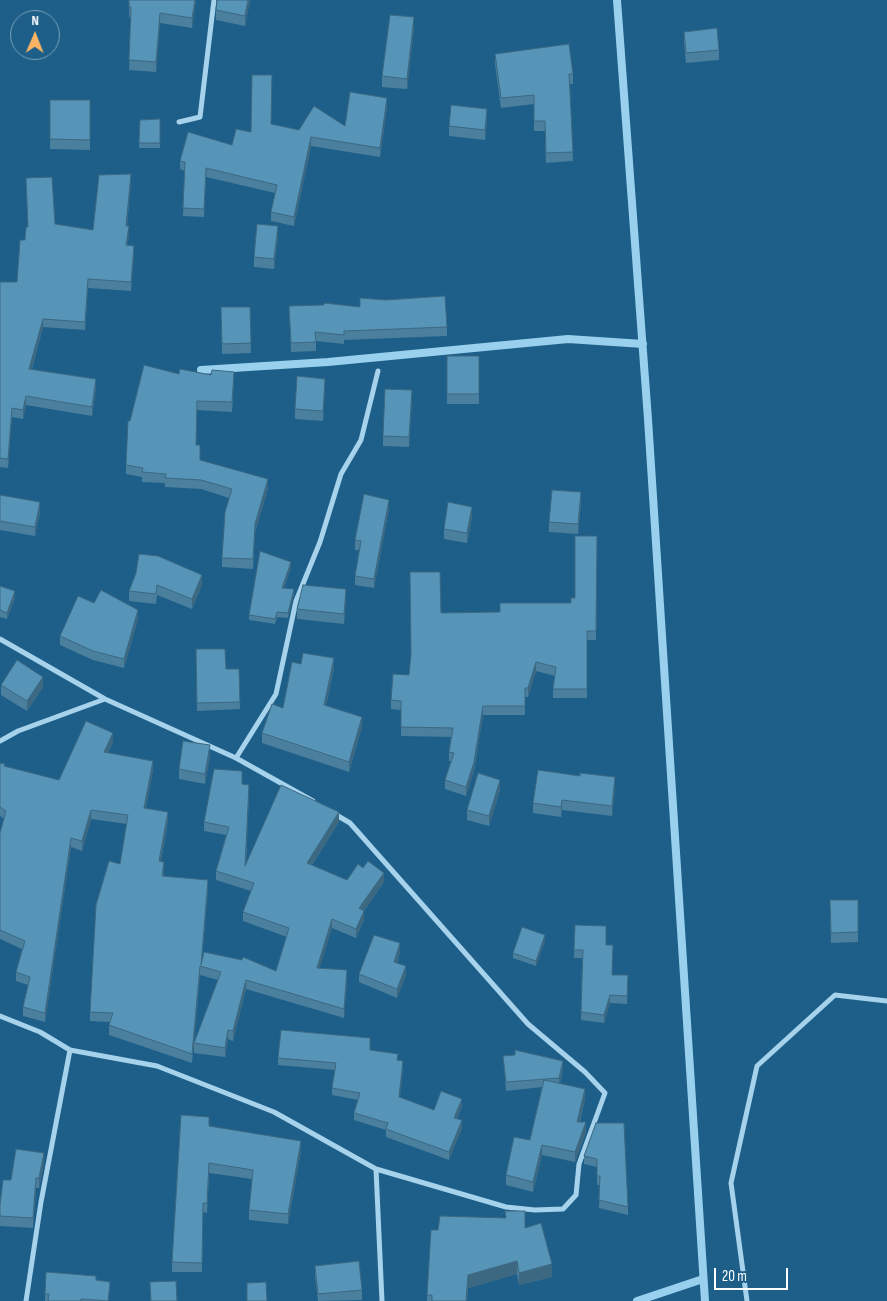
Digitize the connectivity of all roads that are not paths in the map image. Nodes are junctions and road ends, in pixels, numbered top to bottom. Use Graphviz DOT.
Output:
graph roads {
  1 [pos="214,0"];
  2 [pos="179,122"];
  3 [pos="378,371"];
  4 [pos="0,639"];
  5 [pos="105,699"];
  6 [pos="0,741"];
  7 [pos="236,758"];
  8 [pos="316,802"];
  9 [pos="324,808"];
  10 [pos="887,1000"];
  11 [pos="0,1016"];
  12 [pos="70,1050"];
  13 [pos="376,1169"];
  14 [pos="26,1301"];
  15 [pos="382,1301"];
  16 [pos="747,1301"];
  1 -- 2 [label="street"];
  3 -- 7 [label="street"];
  4 -- 5 [label="street"];
  5 -- 6 [label="street"];
  5 -- 7 [label="street"];
  7 -- 8 [label="street"];
  9 -- 13 [label="street"];
  10 -- 16 [label="street"];
  11 -- 12 [label="street"];
  12 -- 13 [label="street"];
  12 -- 14 [label="street"];
  13 -- 15 [label="street"];
}
